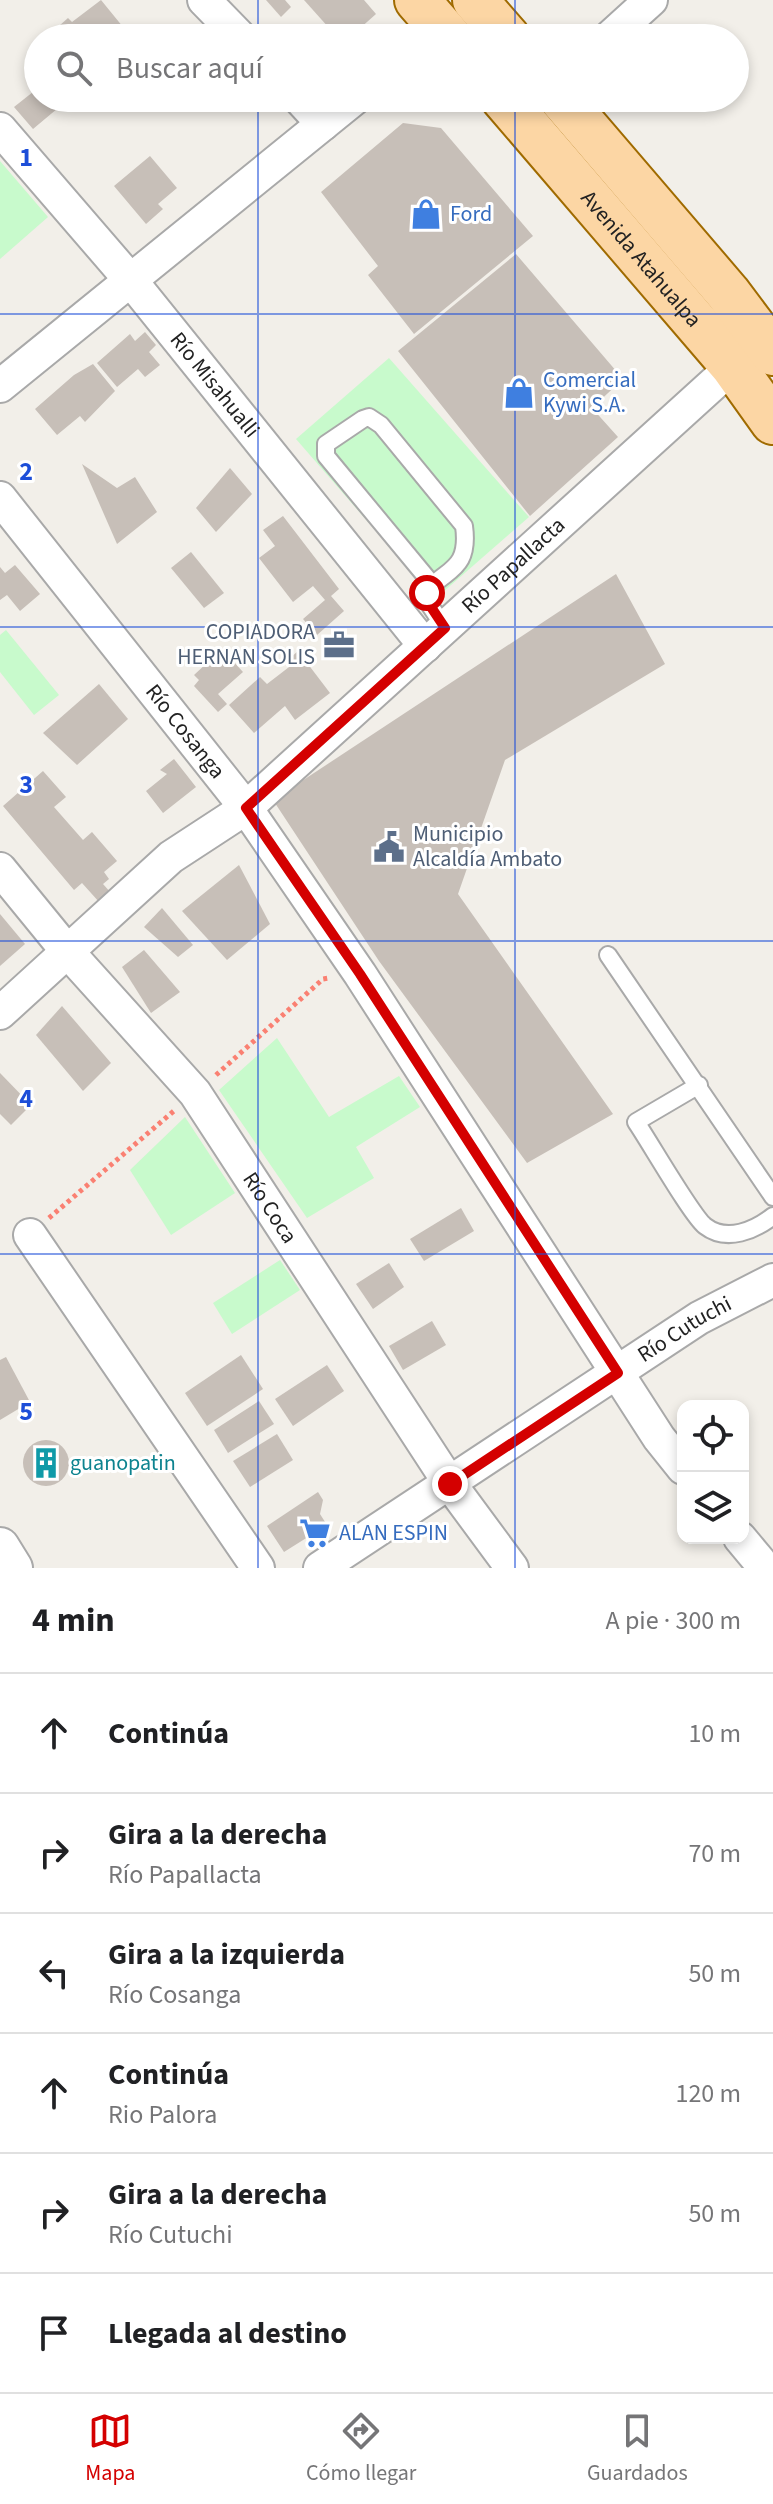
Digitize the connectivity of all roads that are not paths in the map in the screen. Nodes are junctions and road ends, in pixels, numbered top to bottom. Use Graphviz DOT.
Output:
graph roads {
  1 [pos="204,0"];
  2 [pos="475,0"];
  3 [pos="651,0"];
  4 [pos="227,24"];
  5 [pos="496,24"];
  6 [pos="624,24"];
  7 [pos="312,112"];
  8 [pos="338,112"];
  9 [pos="516,112"];
  10 [pos="573,112"];
  11 [pos="323,124"];
  12 [pos="0,129"];
  13 [pos="132,282"];
  14 [pos="753,359"];
  15 [pos="0,386"];
  16 [pos="773,422"];
  17 [pos="0,498"];
  18 [pos="432,584"];
  19 [pos="435,637"];
  20 [pos="246,808"];
  21 [pos="0,869"];
  22 [pos="67,951"];
  23 [pos="608,955"];
  24 [pos="0,1013"];
  25 [pos="699,1085"];
  26 [pos="773,1197"];
  27 [pos="773,1216"];
  28 [pos="30,1235"];
  29 [pos="770,1286"];
  30 [pos="618,1373"];
  31 [pos="677,1460"];
  32 [pos="450,1484"];
  33 [pos="745,1544"];
  34 [pos="0,1547"];
  35 [pos="13,1568"];
  36 [pos="258,1568"];
  37 [pos="320,1568"];
  38 [pos="512,1568"];
  39 [pos="765,1568"];
  1 -- 4 [label="street"];
  2 -- 5 [label="main road"];
  3 -- 6 [label="street"];
  7 -- 11 [label="street"];
  8 -- 11 [label="street"];
  9 -- 14 [label="main road, Avenida Atahualpa"];
  10 -- 14 [label="main road, Avenida Atahualpa"];
  11 -- 13 [label="street"];
  12 -- 13 [label="street, Río Misahualli"];
  13 -- 15 [label="street"];
  13 -- 19 [label="street, Río Misahualli"];
  14 -- 16 [label="main road, Avenida Atahualpa"];
  14 -- 19 [label="street, Río Papallacta"];
  17 -- 20 [label="street, Río Cosanga"];
  18 -- 18 [label="lane"];
  18 -- 19 [label="lane"];
  19 -- 20 [label="street, Río Papallacta"];
  20 -- 22 [label="street, Río Papallacta"];
  20 -- 30 [label="street, Río Cosanga"];
  21 -- 22 [label="street, Río Coca"];
  22 -- 24 [label="street, Río Papallacta"];
  22 -- 32 [label="street, Río Coca"];
  23 -- 25 [label="lane"];
  25 -- 26 [label="lane"];
  25 -- 27 [label="lane"];
  28 -- 36 [label="street"];
  29 -- 30 [label="street, Río Cutuchi"];
  30 -- 31 [label="street, Río Cosanga"];
  30 -- 32 [label="street, Río Cutuchi"];
  32 -- 37 [label="street, Río Cutuchi"];
  32 -- 38 [label="street, Río Coca"];
  33 -- 39 [label="street"];
  34 -- 35 [label="street"];
}
